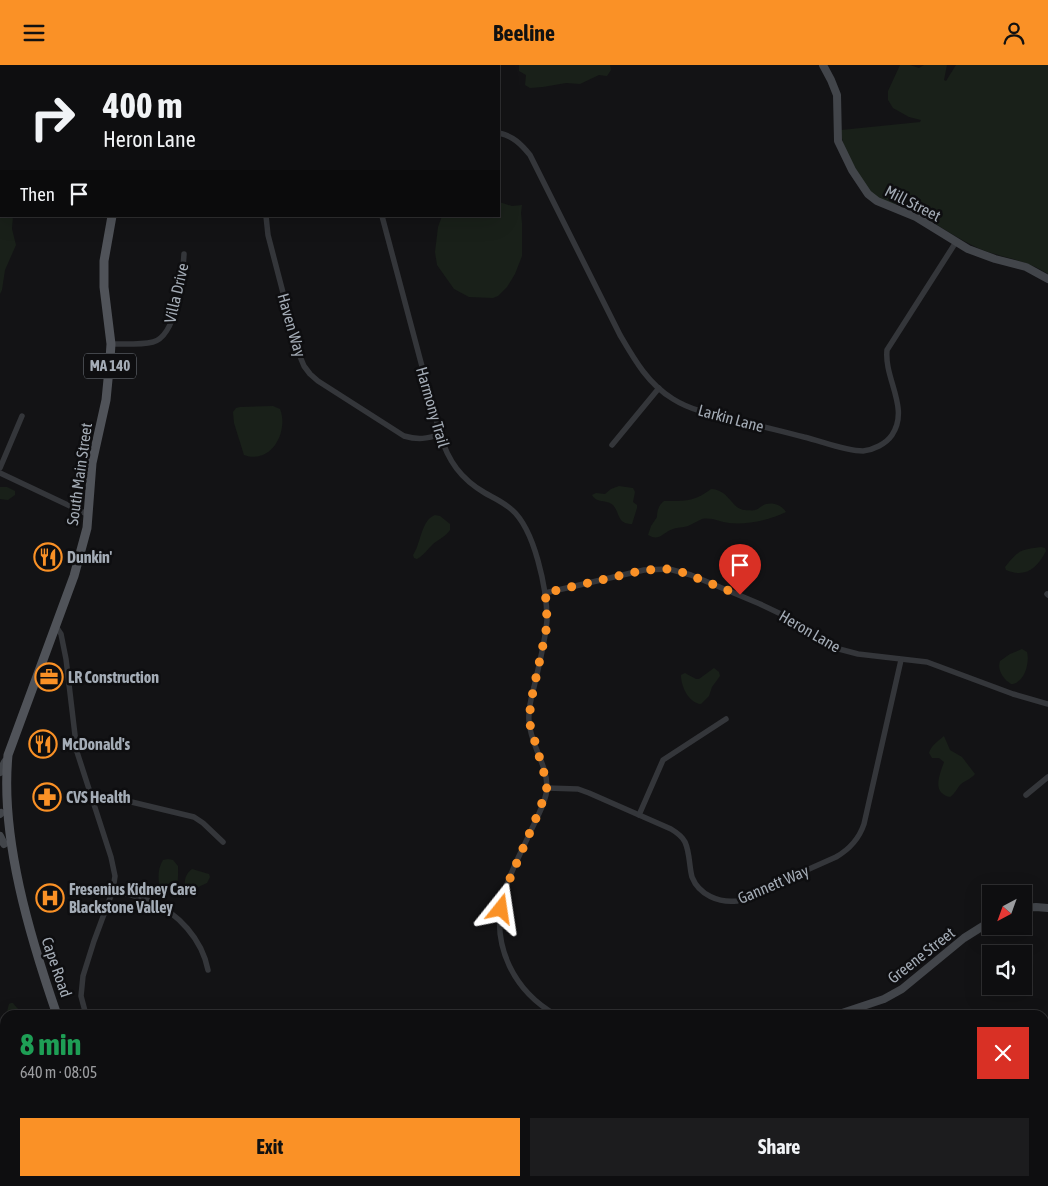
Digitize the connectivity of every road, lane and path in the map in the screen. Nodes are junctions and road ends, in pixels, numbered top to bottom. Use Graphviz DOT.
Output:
graph roads {
  1 [pos="823,65"];
  2 [pos="500,133"];
  3 [pos="112,217"];
  4 [pos="266,217"];
  5 [pos="382,217"];
  6 [pos="956,242"];
  7 [pos="184,254"];
  8 [pos="1048,279"];
  9 [pos="110,345"];
  10 [pos="659,388"];
  11 [pos="22,417"];
  12 [pos="440,434"];
  13 [pos="612,445"];
  14 [pos="0,468"];
  15 [pos="0,473"];
  16 [pos="89,515"];
  17 [pos="545,593"];
  18 [pos="56,625"];
  19 [pos="901,660"];
  20 [pos="1048,704"];
  21 [pos="726,719"];
  22 [pos="6,762"];
  23 [pos="0,772"];
  24 [pos="1048,777"];
  25 [pos="547,787"];
  26 [pos="90,792"];
  27 [pos="1026,795"];
  28 [pos="0,813"];
  29 [pos="639,815"];
  30 [pos="2,840"];
  31 [pos="223,843"];
  32 [pos="113,890"];
  33 [pos="1032,907"];
  34 [pos="1048,908"];
  35 [pos="982,927"];
  36 [pos="208,969"];
  37 [pos="55,1010"];
  38 [pos="85,1010"];
  39 [pos="549,1010"];
  40 [pos="852,1010"];
  1 -- 6 [label="street, Mill Street"];
  2 -- 10 [label="street, Larkin Lane"];
  3 -- 9 [label="main road, South Main Street / MA 140"];
  4 -- 12 [label="street, Haven Way"];
  5 -- 12 [label="street, Harmony Trail"];
  6 -- 8 [label="street, Mill Street"];
  6 -- 10 [label="street, Larkin Lane"];
  7 -- 9 [label="street, Villa Drive"];
  9 -- 16 [label="main road, South Main Street / MA 140"];
  10 -- 13 [label="street"];
  11 -- 14 [label="street"];
  12 -- 17 [label="street, Harmony Trail"];
  15 -- 16 [label="street"];
  16 -- 18 [label="main road, South Main Street / MA 140"];
  17 -- 19 [label="street, Heron Lane"];
  17 -- 25 [label="street, Harmony Trail"];
  18 -- 22 [label="main road, South Main Street / MA 140"];
  18 -- 26 [label="street"];
  19 -- 20 [label="street, Heron Lane"];
  19 -- 29 [label="street, Gannett Way"];
  21 -- 29 [label="street"];
  22 -- 23 [label="street"];
  22 -- 28 [label="main road, South Main Street / MA 140"];
  24 -- 27 [label="street"];
  25 -- 29 [label="street, Gannett Way"];
  25 -- 39 [label="street"];
  26 -- 31 [label="street"];
  26 -- 32 [label="street"];
  28 -- 30 [label="main road, Cape Road / MA 140"];
  30 -- 37 [label="main road, Cape Road / MA 140"];
  32 -- 36 [label="street"];
  32 -- 38 [label="street"];
  33 -- 34 [label="street"];
  35 -- 40 [label="street, Greene Street"];
}
